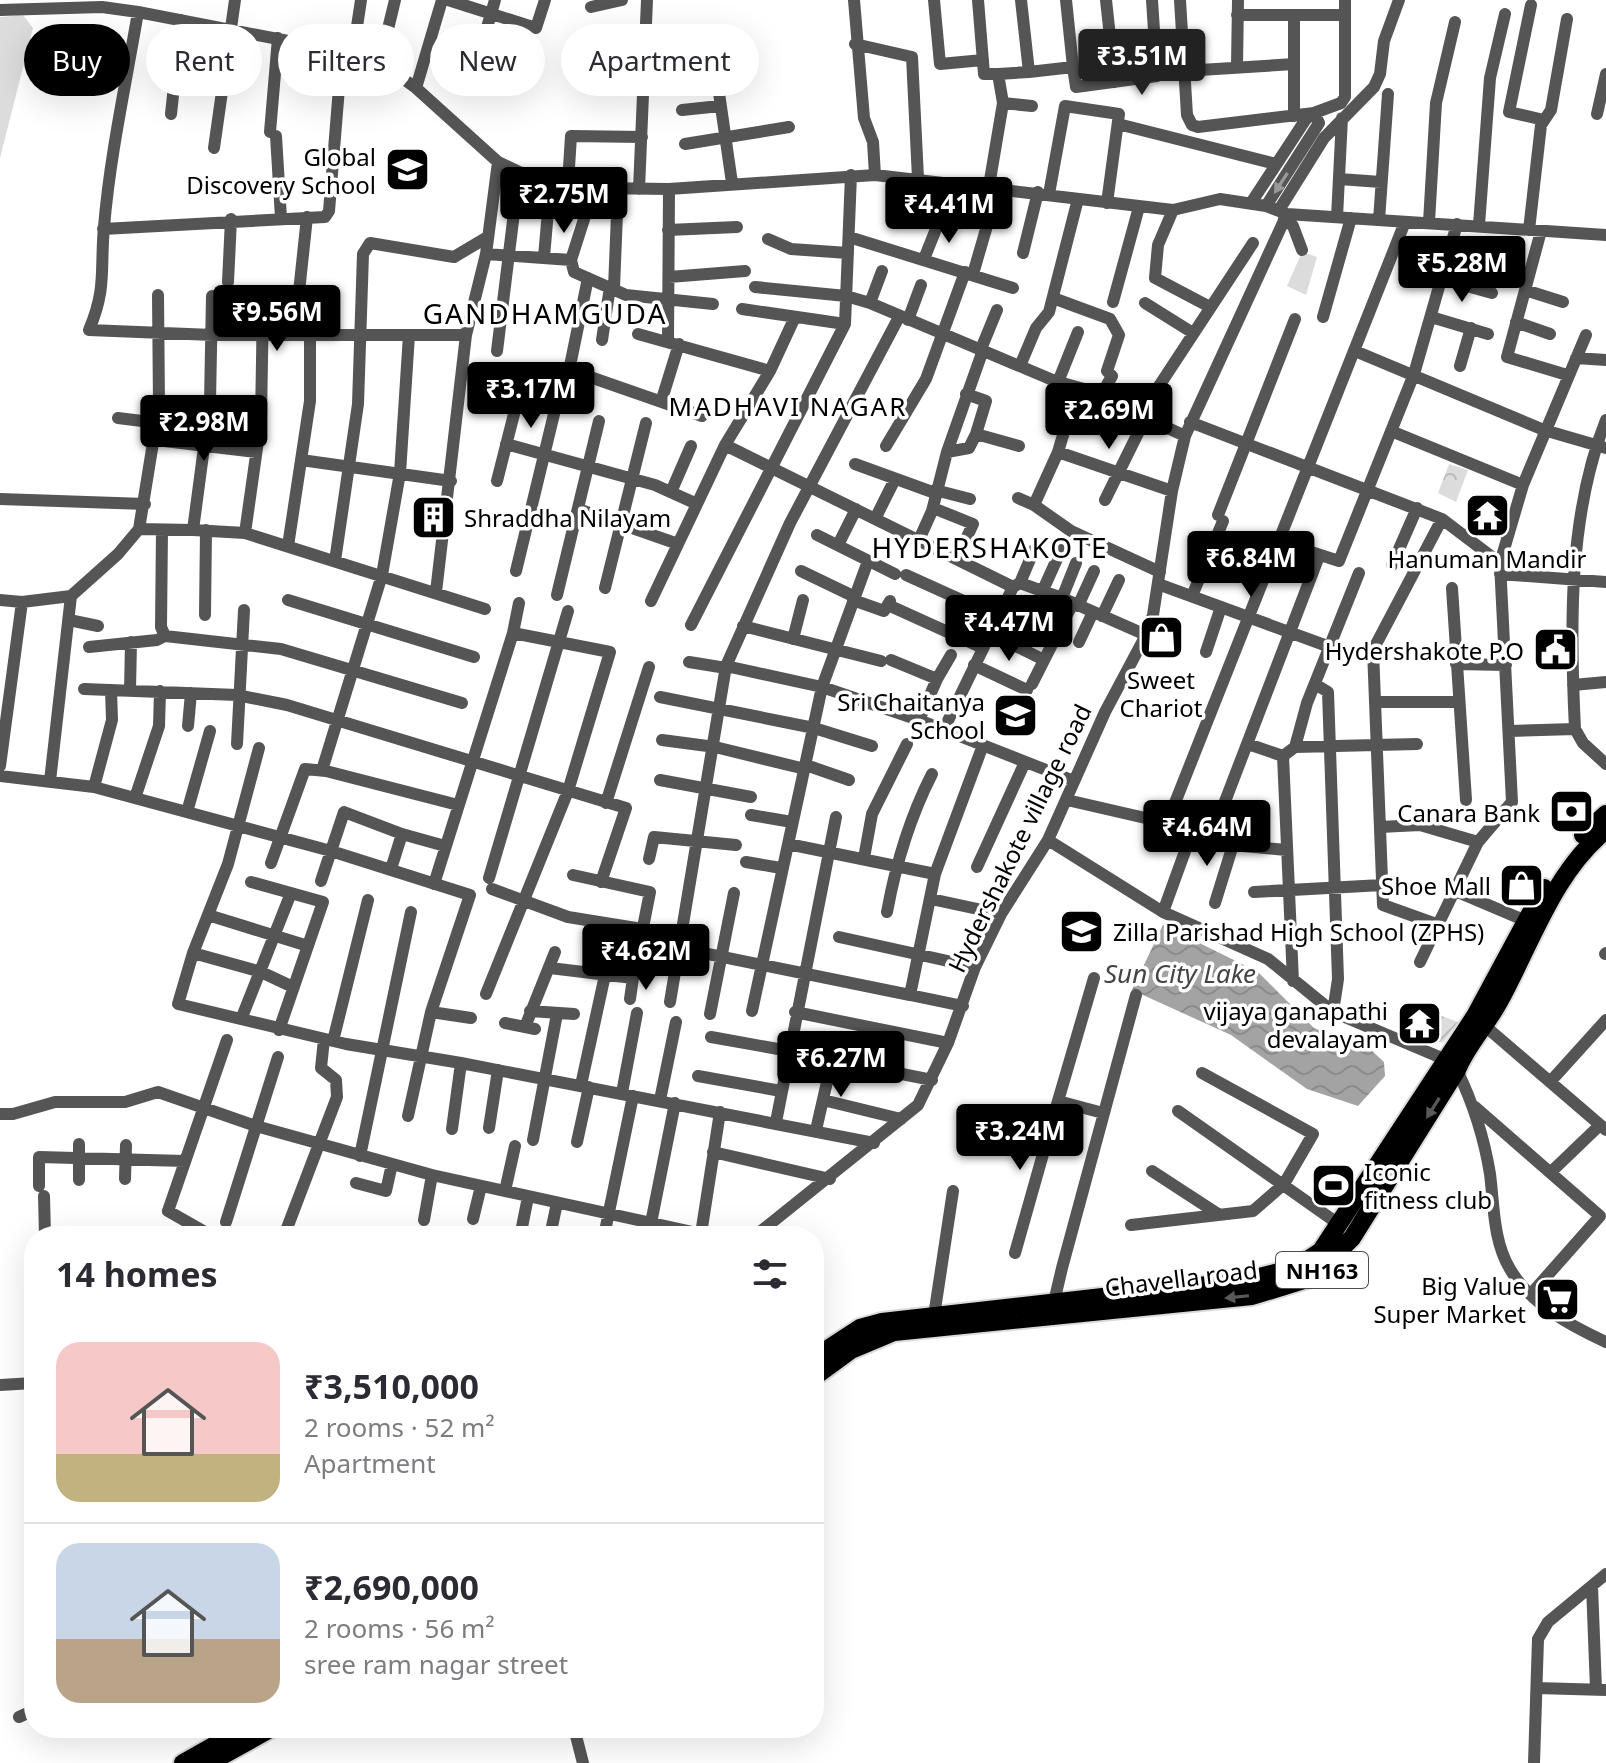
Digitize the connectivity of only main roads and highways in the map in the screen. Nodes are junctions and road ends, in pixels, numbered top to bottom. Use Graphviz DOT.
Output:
graph roads {
  1 [pos="1606,814"];
  2 [pos="1606,830"];
  3 [pos="1450,1065"];
  4 [pos="1056,1309"];
  5 [pos="824,1351"];
  6 [pos="824,1370"];
  7 [pos="227,1738"];
  8 [pos="256,1738"];
  9 [pos="221,1760"];
  10 [pos="183,1763"];
  1 -- 3 [label="highway, Chavella road / NH163"];
  2 -- 3 [label="highway, Chavella road / NH163"];
  3 -- 4 [label="highway, Chavella road / NH163"];
  3 -- 4 [label="highway, Chavella road / NH163, one-way"];
  4 -- 5 [label="highway, Chavella road / NH163"];
  4 -- 6 [label="highway, Chavella road / NH163"];
  7 -- 10 [label="highway"];
  8 -- 9 [label="highway"];
}
